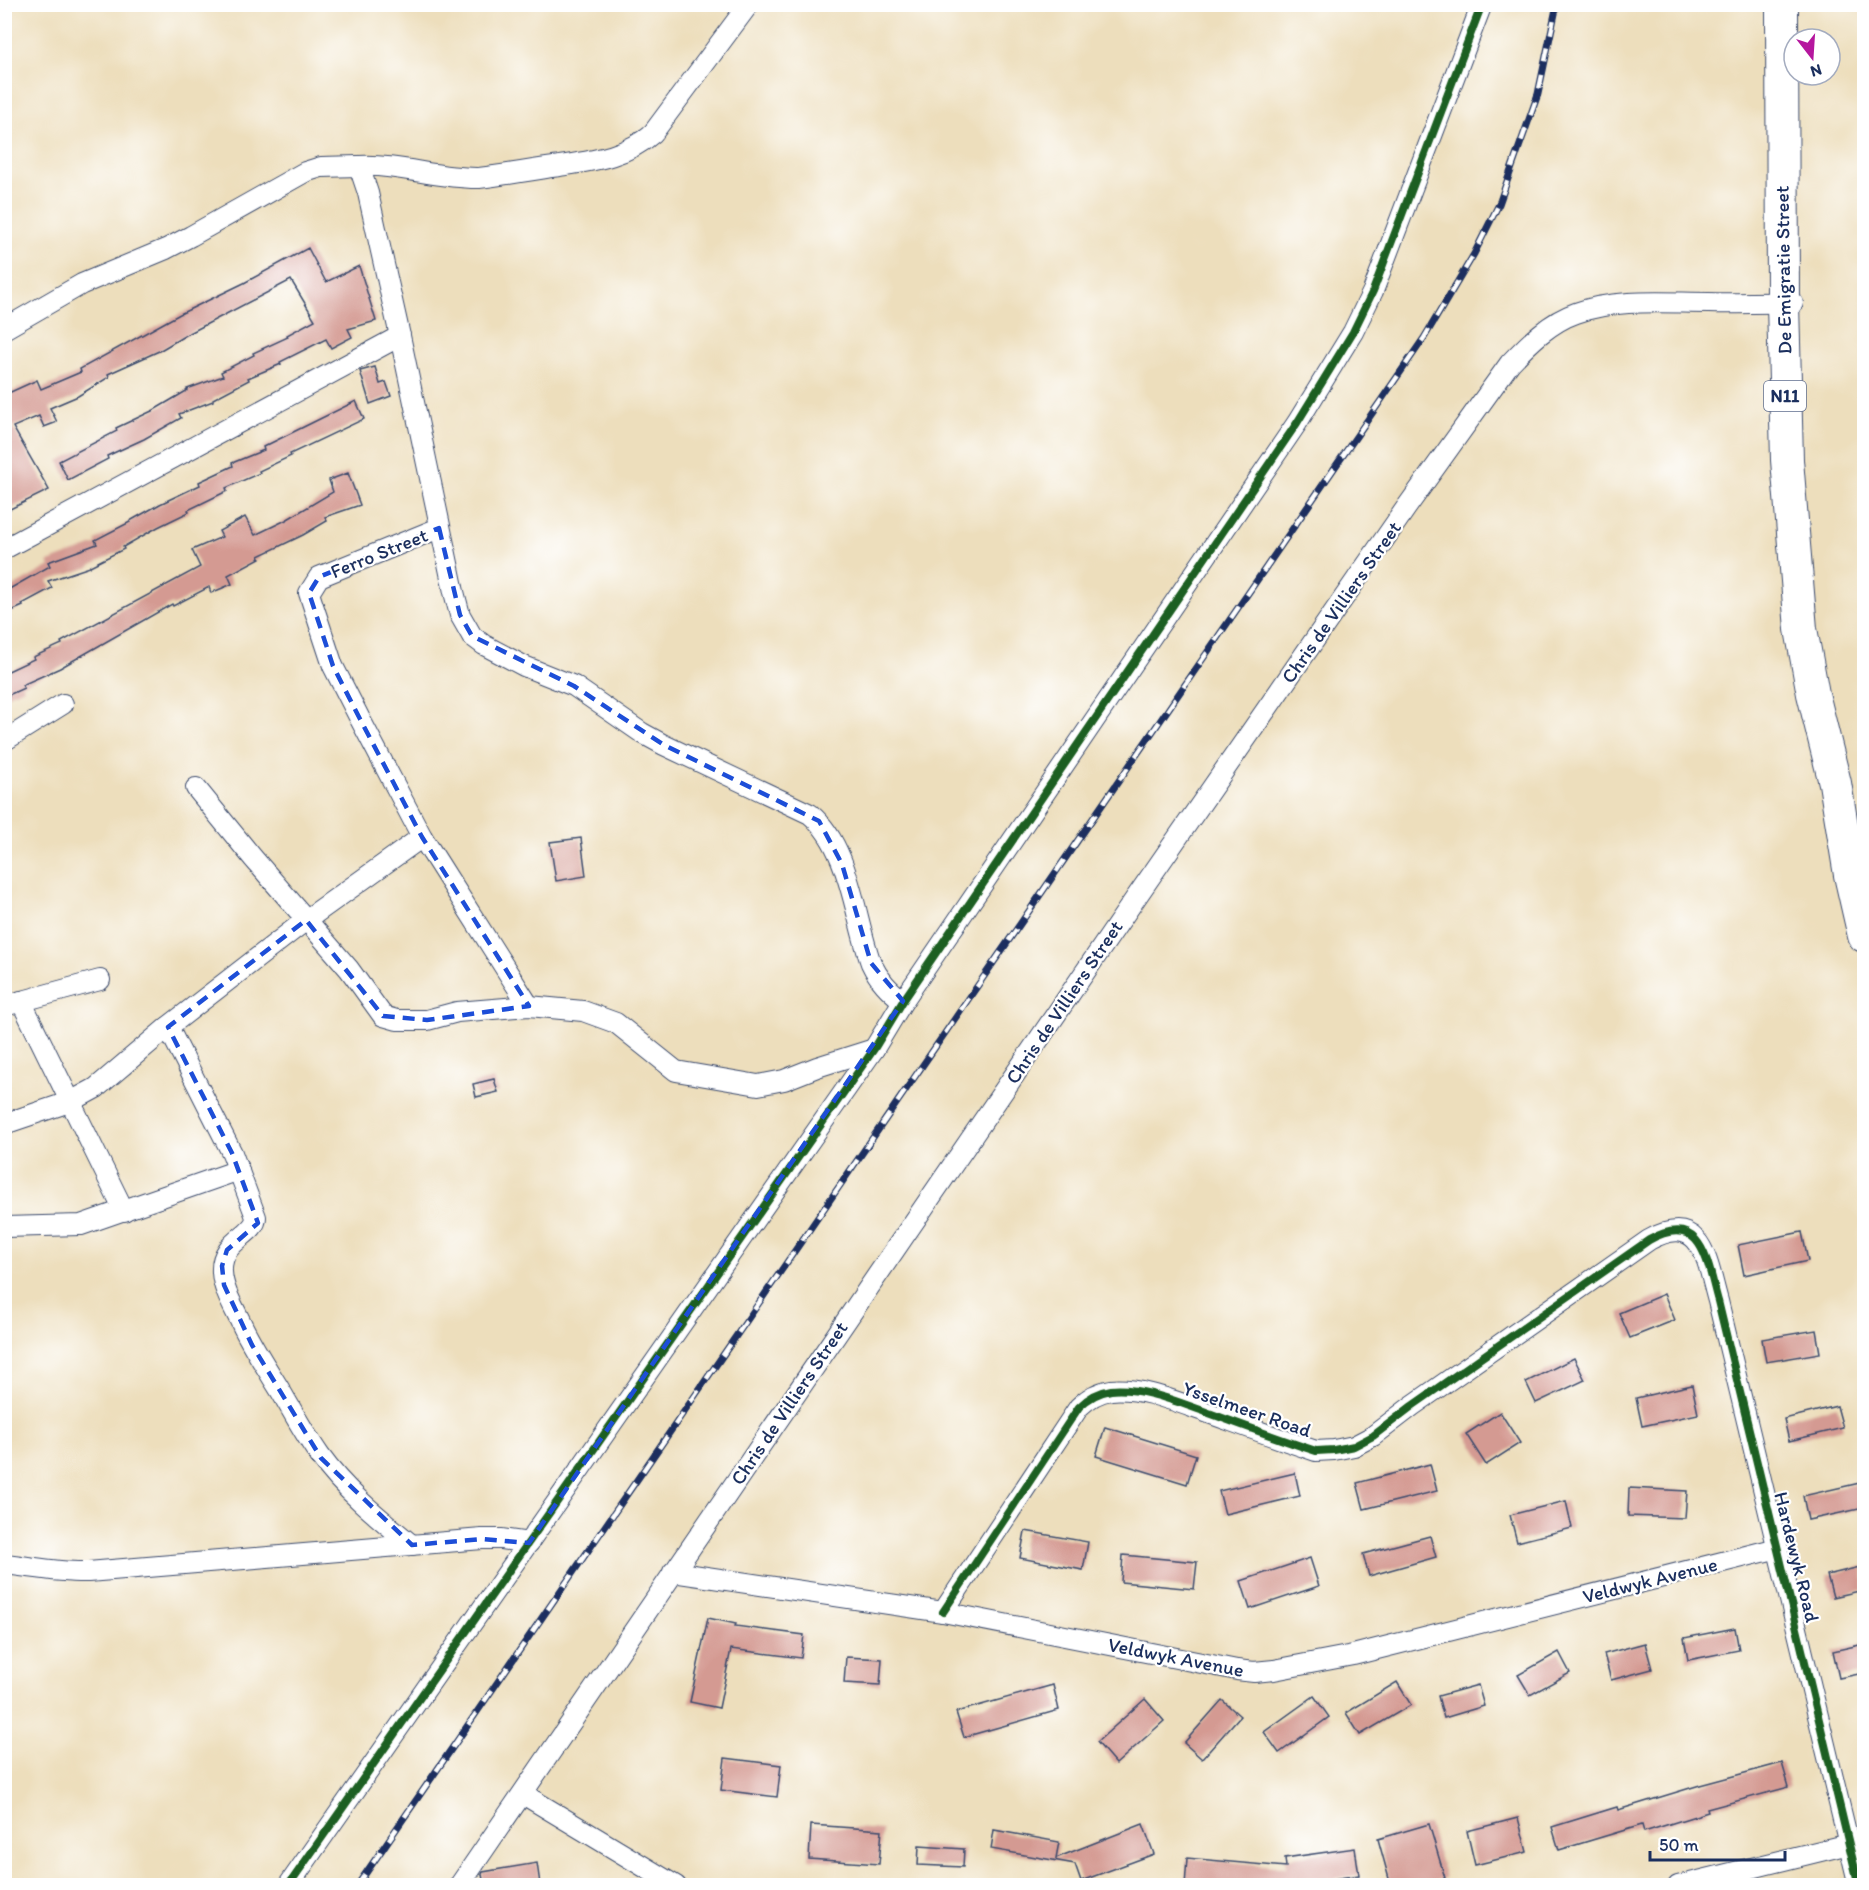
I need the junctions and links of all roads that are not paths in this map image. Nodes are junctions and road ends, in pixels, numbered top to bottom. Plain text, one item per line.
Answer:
1 (748, 4) edge
2 (1482, 4) edge
3 (1782, 4) edge
4 (1797, 4) edge
5 (1797, 27) edge
6 (1797, 87) edge
7 (358, 166) junction
8 (1790, 303) junction
9 (4, 329) edge
10 (400, 336) junction
11 (439, 528) junction
12 (4, 549) edge
13 (63, 704) dead end
14 (4, 741) edge
15 (196, 788) dead end
16 (422, 837) junction
17 (306, 920) junction
18 (1864, 936) edge
19 (100, 980) dead end
20 (903, 1001) junction
21 (13, 1003) edge
22 (529, 1006) junction
23 (168, 1027) junction
24 (874, 1049) junction
25 (72, 1101) junction
26 (4, 1124) edge
27 (239, 1170) junction
28 (124, 1211) junction
29 (4, 1227) edge
30 (1695, 1238) joint
31 (529, 1543) junction
32 (412, 1545) junction
33 (1778, 1548) junction
34 (4, 1564) edge
35 (674, 1572) junction
36 (943, 1612) junction
37 (523, 1794) junction
38 (1849, 1844) junction
39 (288, 1886) edge
40 (459, 1886) edge
41 (676, 1886) edge
42 (1678, 1886) edge
43 (1859, 1886) edge

1 - 7 street
2 - 20 street
3 - 8 highway, De Emigratie Street / N11
4 - 5 highway
6 - 8 highway, De Emigratie Street / N11
7 - 9 street
7 - 10 street
8 - 18 highway, De Emigratie Street / N11
8 - 35 street, Chris de Villiers Street
10 - 11 street
10 - 12 street
11 - 16 street, Ferro Street
11 - 20 street
13 - 14 street
15 - 17 street
16 - 17 street
16 - 22 street
17 - 22 street
17 - 23 street
19 - 21 street
20 - 24 street
21 - 25 street
22 - 24 street
23 - 25 street
23 - 27 street
24 - 31 street
25 - 26 street
25 - 28 street
27 - 28 street
27 - 32 street
28 - 29 street
30 - 33 street, Hardewyk Road
30 - 36 street, Ysselmeer Road
31 - 32 street
31 - 39 street
32 - 34 street
33 - 36 street, Veldwyk Avenue
33 - 38 street, Hardewyk Road
35 - 36 street, Veldwyk Avenue
35 - 37 street, Chris de Villiers Street
37 - 40 street, Chris de Villiers Street
37 - 41 street
38 - 42 street
38 - 43 street, Hardewyk Road

